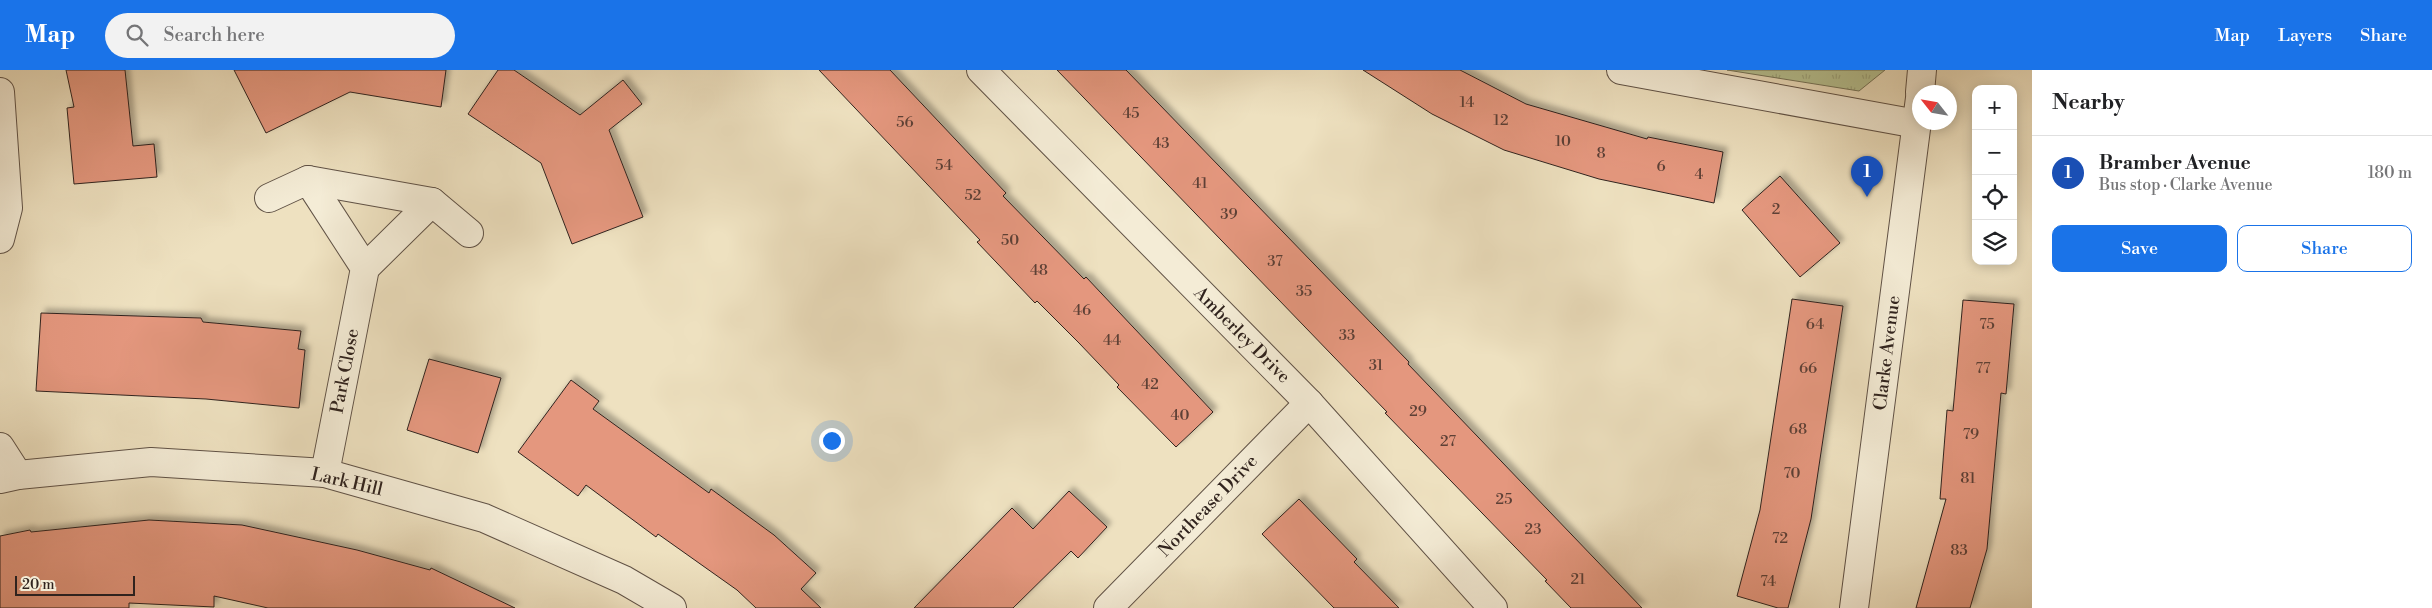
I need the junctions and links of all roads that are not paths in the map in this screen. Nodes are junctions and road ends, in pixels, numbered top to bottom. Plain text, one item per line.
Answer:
1 (981, 70) edge
2 (1621, 70) edge
3 (1922, 70) edge
4 (1921, 85) edge
5 (0, 92) edge
6 (1912, 110) edge
7 (1916, 130) edge
8 (308, 180) junction
9 (269, 198) dead end
10 (432, 202) junction
11 (469, 233) dead end
12 (0, 239) edge
13 (365, 268) junction
14 (1309, 403) junction
15 (0, 447) edge
16 (326, 474) junction
17 (9, 477) edge
18 (672, 608) edge
19 (1108, 608) edge
20 (1493, 608) edge
21 (1854, 608) edge

1 - 14 street, Amberley Drive
2 - 6 street
3 - 4 street
5 - 12 street
7 - 21 street, Clarke Avenue
8 - 9 street
8 - 10 street
8 - 13 street
10 - 11 street
10 - 13 street
13 - 16 street, Park Close
14 - 19 street, Northease Drive
14 - 20 street, Amberley Drive
15 - 17 street
16 - 17 street, Lark Hill
16 - 18 street, Lark Hill

